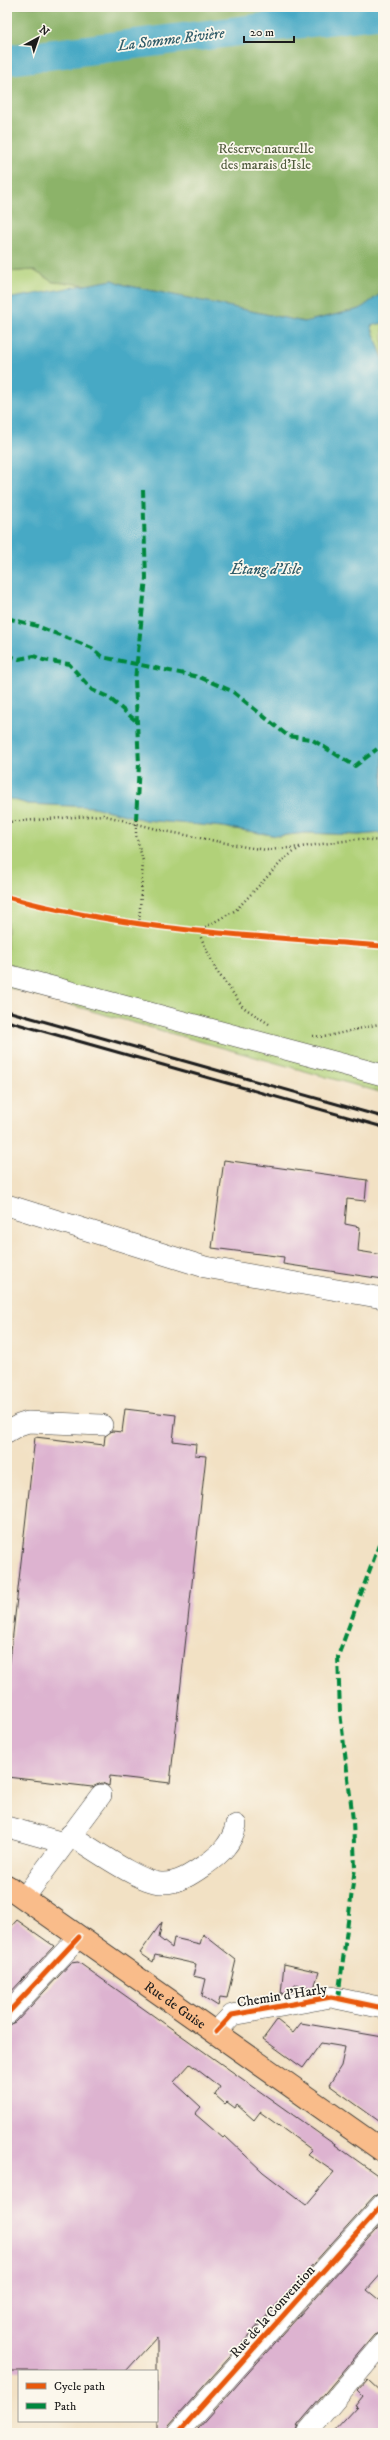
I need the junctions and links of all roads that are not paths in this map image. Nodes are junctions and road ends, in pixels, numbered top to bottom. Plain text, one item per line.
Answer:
1 (7, 975) edge
2 (383, 1075) edge
3 (7, 1205) edge
4 (383, 1298) edge
5 (102, 1425) dead end
6 (7, 1432) edge
7 (101, 1795) dead end
8 (236, 1825) dead end
9 (7, 1827) edge
10 (67, 1839) junction
11 (15, 1892) edge
12 (79, 1937) junction
13 (383, 2008) edge
14 (7, 2014) edge
15 (216, 2032) junction
16 (383, 2151) edge
17 (383, 2204) edge
18 (383, 2343) edge
19 (178, 2433) edge
20 (307, 2433) edge

1 - 2 street
3 - 4 street
5 - 6 street
7 - 10 street
8 - 10 street
9 - 10 street
10 - 11 street
11 - 12 main road, Rue de Guise
12 - 14 street
12 - 15 main road, Rue de Guise
13 - 15 street, Chemin d'Harly
15 - 16 main road, Rue de Guise
17 - 19 street, Rue de la Convention
18 - 20 street

